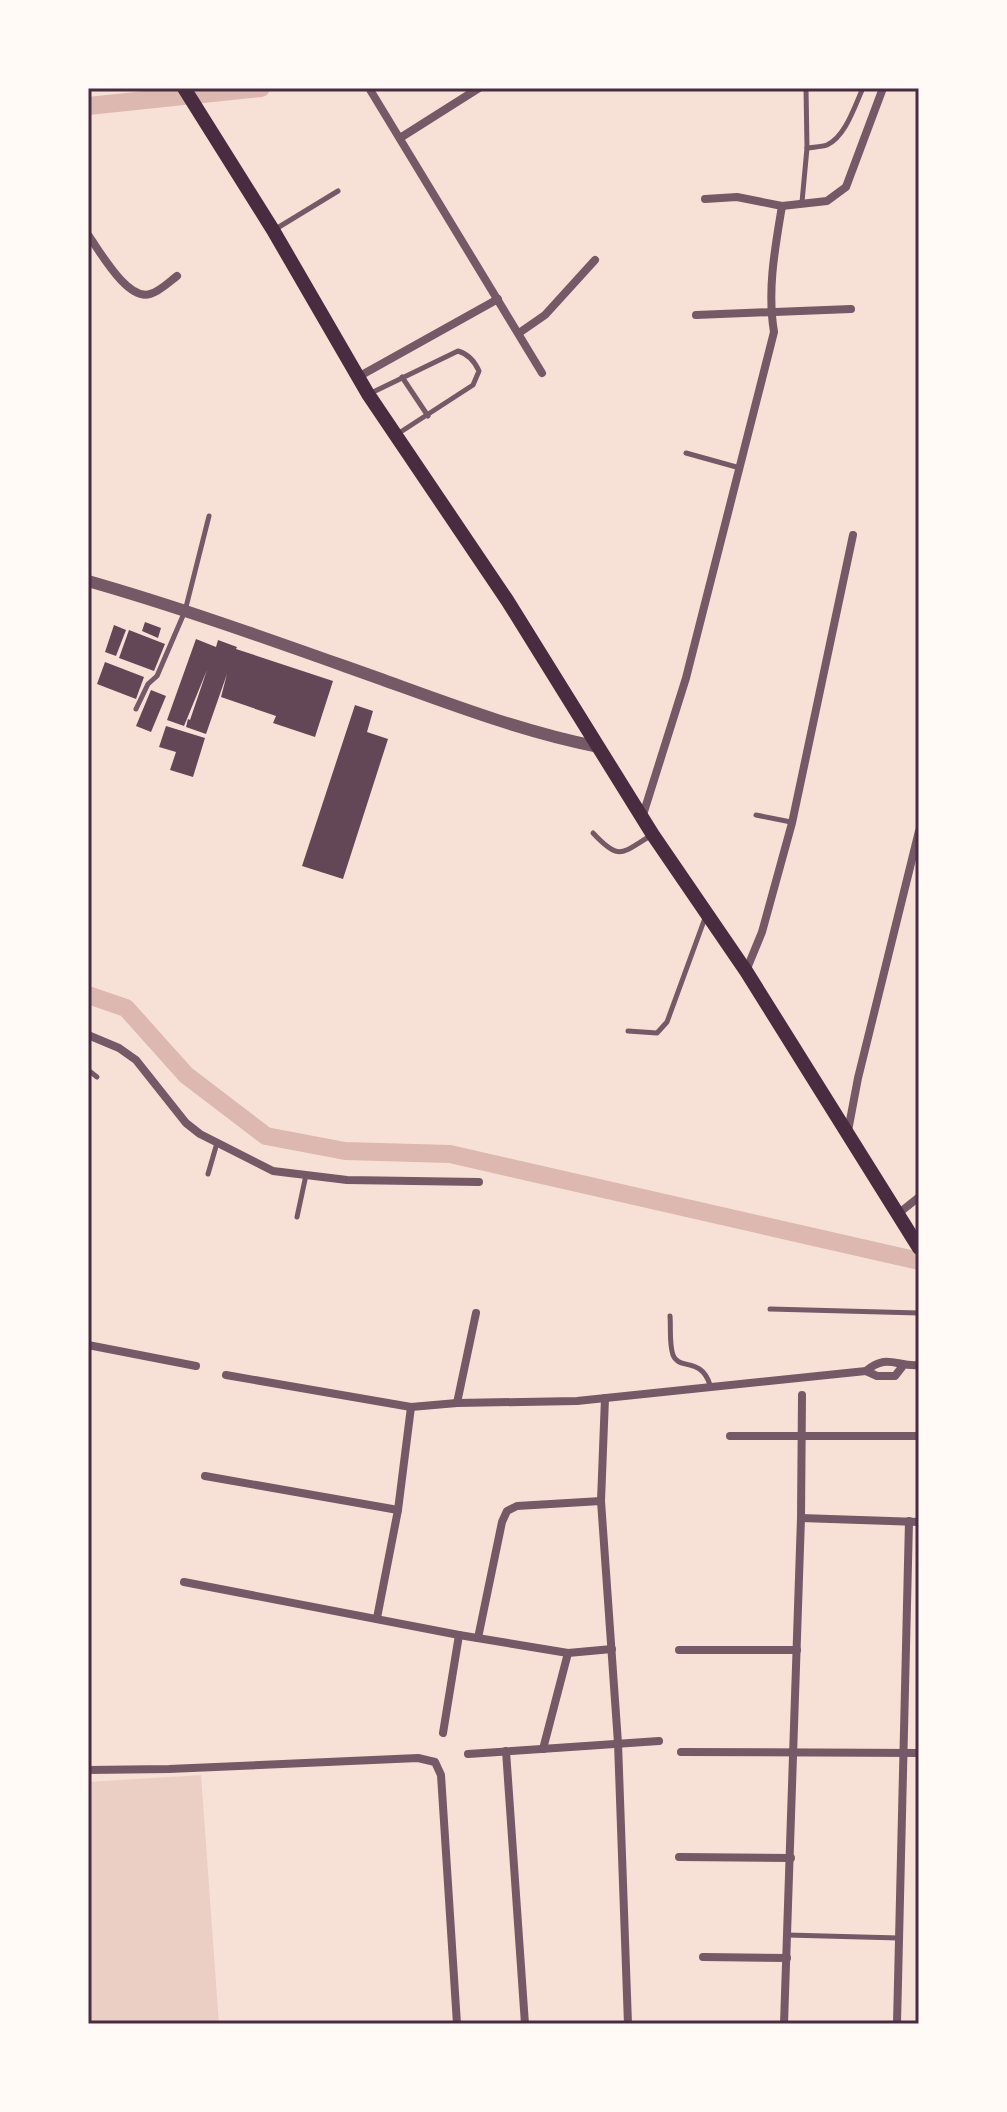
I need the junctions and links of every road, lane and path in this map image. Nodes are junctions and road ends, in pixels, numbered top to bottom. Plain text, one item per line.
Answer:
1 (184, 88) edge
2 (369, 88) edge
3 (479, 88) edge
4 (806, 88) edge
5 (863, 88) edge
6 (883, 88) edge
7 (400, 138) junction
8 (807, 148) junction
9 (338, 191) dead end
10 (705, 199) dead end
11 (802, 202) junction
12 (782, 206) junction
13 (273, 230) junction
14 (88, 235) edge
15 (595, 260) dead end
16 (177, 276) dead end
17 (498, 299) junction
18 (851, 309) dead end
19 (771, 312) junction
20 (696, 315) dead end
21 (519, 333) junction
22 (542, 373) dead end
23 (358, 377) junction
24 (402, 377) junction
25 (368, 394) junction
26 (428, 416) junction
27 (395, 436) junction
28 (686, 453) dead end
29 (741, 468) junction
30 (209, 516) dead end
31 (853, 535) dead end
32 (88, 581) edge
33 (185, 611) junction
34 (136, 709) dead end
35 (599, 747) junction
36 (756, 815) dead end
37 (642, 818) junction
38 (792, 823) junction
39 (919, 831) edge
40 (593, 833) dead end
41 (653, 835) junction
42 (707, 913) junction
43 (746, 971) junction
44 (628, 1031) dead end
45 (88, 1038) edge
46 (88, 1070) edge
47 (97, 1077) dead end
48 (848, 1132) junction
49 (217, 1143) junction
50 (208, 1174) dead end
51 (306, 1175) junction
52 (479, 1182) dead end
53 (919, 1197) edge
54 (899, 1213) junction
55 (297, 1217) dead end
56 (918, 1247) edge
57 (770, 1309) dead end
58 (476, 1313) dead end
59 (919, 1313) edge
60 (670, 1316) dead end
61 (88, 1345) edge
62 (919, 1365) edge
63 (196, 1366) dead end
64 (902, 1367) junction
65 (866, 1371) junction
66 (226, 1375) dead end
67 (710, 1385) junction
68 (802, 1395) dead end
69 (605, 1398) junction
70 (457, 1403) junction
71 (411, 1407) junction
72 (730, 1436) dead end
73 (919, 1436) edge
74 (803, 1437) junction
75 (205, 1476) dead end
76 (601, 1501) junction
77 (398, 1510) junction
78 (801, 1518) junction
79 (909, 1521) junction
80 (919, 1522) edge
81 (184, 1582) dead end
82 (377, 1618) junction
83 (459, 1635) junction
84 (478, 1638) junction
85 (612, 1649) junction
86 (679, 1650) dead end
87 (797, 1650) junction
88 (568, 1653) junction
89 (443, 1733) dead end
90 (659, 1741) dead end
91 (618, 1743) junction
92 (543, 1749) junction
93 (506, 1751) junction
94 (681, 1752) dead end
95 (903, 1752) junction
96 (919, 1753) edge
97 (468, 1754) dead end
98 (794, 1754) junction
99 (88, 1770) edge
100 (679, 1857) dead end
101 (791, 1858) junction
102 (787, 1935) junction
103 (900, 1938) junction
104 (703, 1957) dead end
105 (787, 1958) junction
106 (457, 2024) edge
107 (525, 2024) edge
108 (628, 2024) edge
109 (784, 2024) edge
110 (897, 2024) edge

1 - 13 main road
2 - 7 street
3 - 7 street
4 - 8 lane
5 - 8 lane
6 - 11 street
7 - 17 street
8 - 11 lane
9 - 13 lane
10 - 12 street
11 - 12 street
12 - 19 street
13 - 23 main road
14 - 16 street
15 - 21 street
17 - 21 street
17 - 23 street
18 - 19 street
19 - 20 street
19 - 29 street
21 - 22 street
23 - 25 main road
24 - 25 lane
24 - 26 lane
24 - 26 lane
25 - 27 main road
26 - 27 lane
27 - 35 main road
28 - 29 lane
29 - 37 street
30 - 33 lane
31 - 38 street
32 - 33 street
33 - 34 lane
33 - 35 street
35 - 37 main road
36 - 38 lane
37 - 41 main road
38 - 43 street
39 - 48 street
40 - 41 lane
41 - 42 main road
42 - 43 main road
42 - 44 lane
43 - 48 main road
45 - 49 street
46 - 47 lane
48 - 54 main road
49 - 50 lane
49 - 51 street
51 - 52 street
51 - 55 lane
53 - 54 street
54 - 56 main road
57 - 59 lane
58 - 70 street
60 - 67 lane
61 - 63 street
62 - 64 street
64 - 65 street
64 - 65 street
65 - 67 street
66 - 71 street
67 - 69 street
68 - 74 street
69 - 70 street
69 - 76 street
70 - 71 street
71 - 77 street
72 - 74 street
73 - 74 street
74 - 78 street
75 - 77 street
76 - 84 street
76 - 85 street
77 - 82 street
78 - 79 street
78 - 87 street
79 - 80 street
79 - 95 street
81 - 82 street
82 - 83 street
83 - 84 street
83 - 89 street
84 - 88 street
85 - 88 street
85 - 91 street
86 - 87 street
87 - 98 street
88 - 92 street
90 - 91 street
91 - 92 street
91 - 108 street
92 - 93 street
93 - 97 street
93 - 107 street
94 - 98 street
95 - 96 street
95 - 98 street
95 - 103 street
98 - 101 street
99 - 106 street
100 - 101 street
101 - 102 street
102 - 103 lane
102 - 105 street
103 - 110 street
104 - 105 street
105 - 109 street

